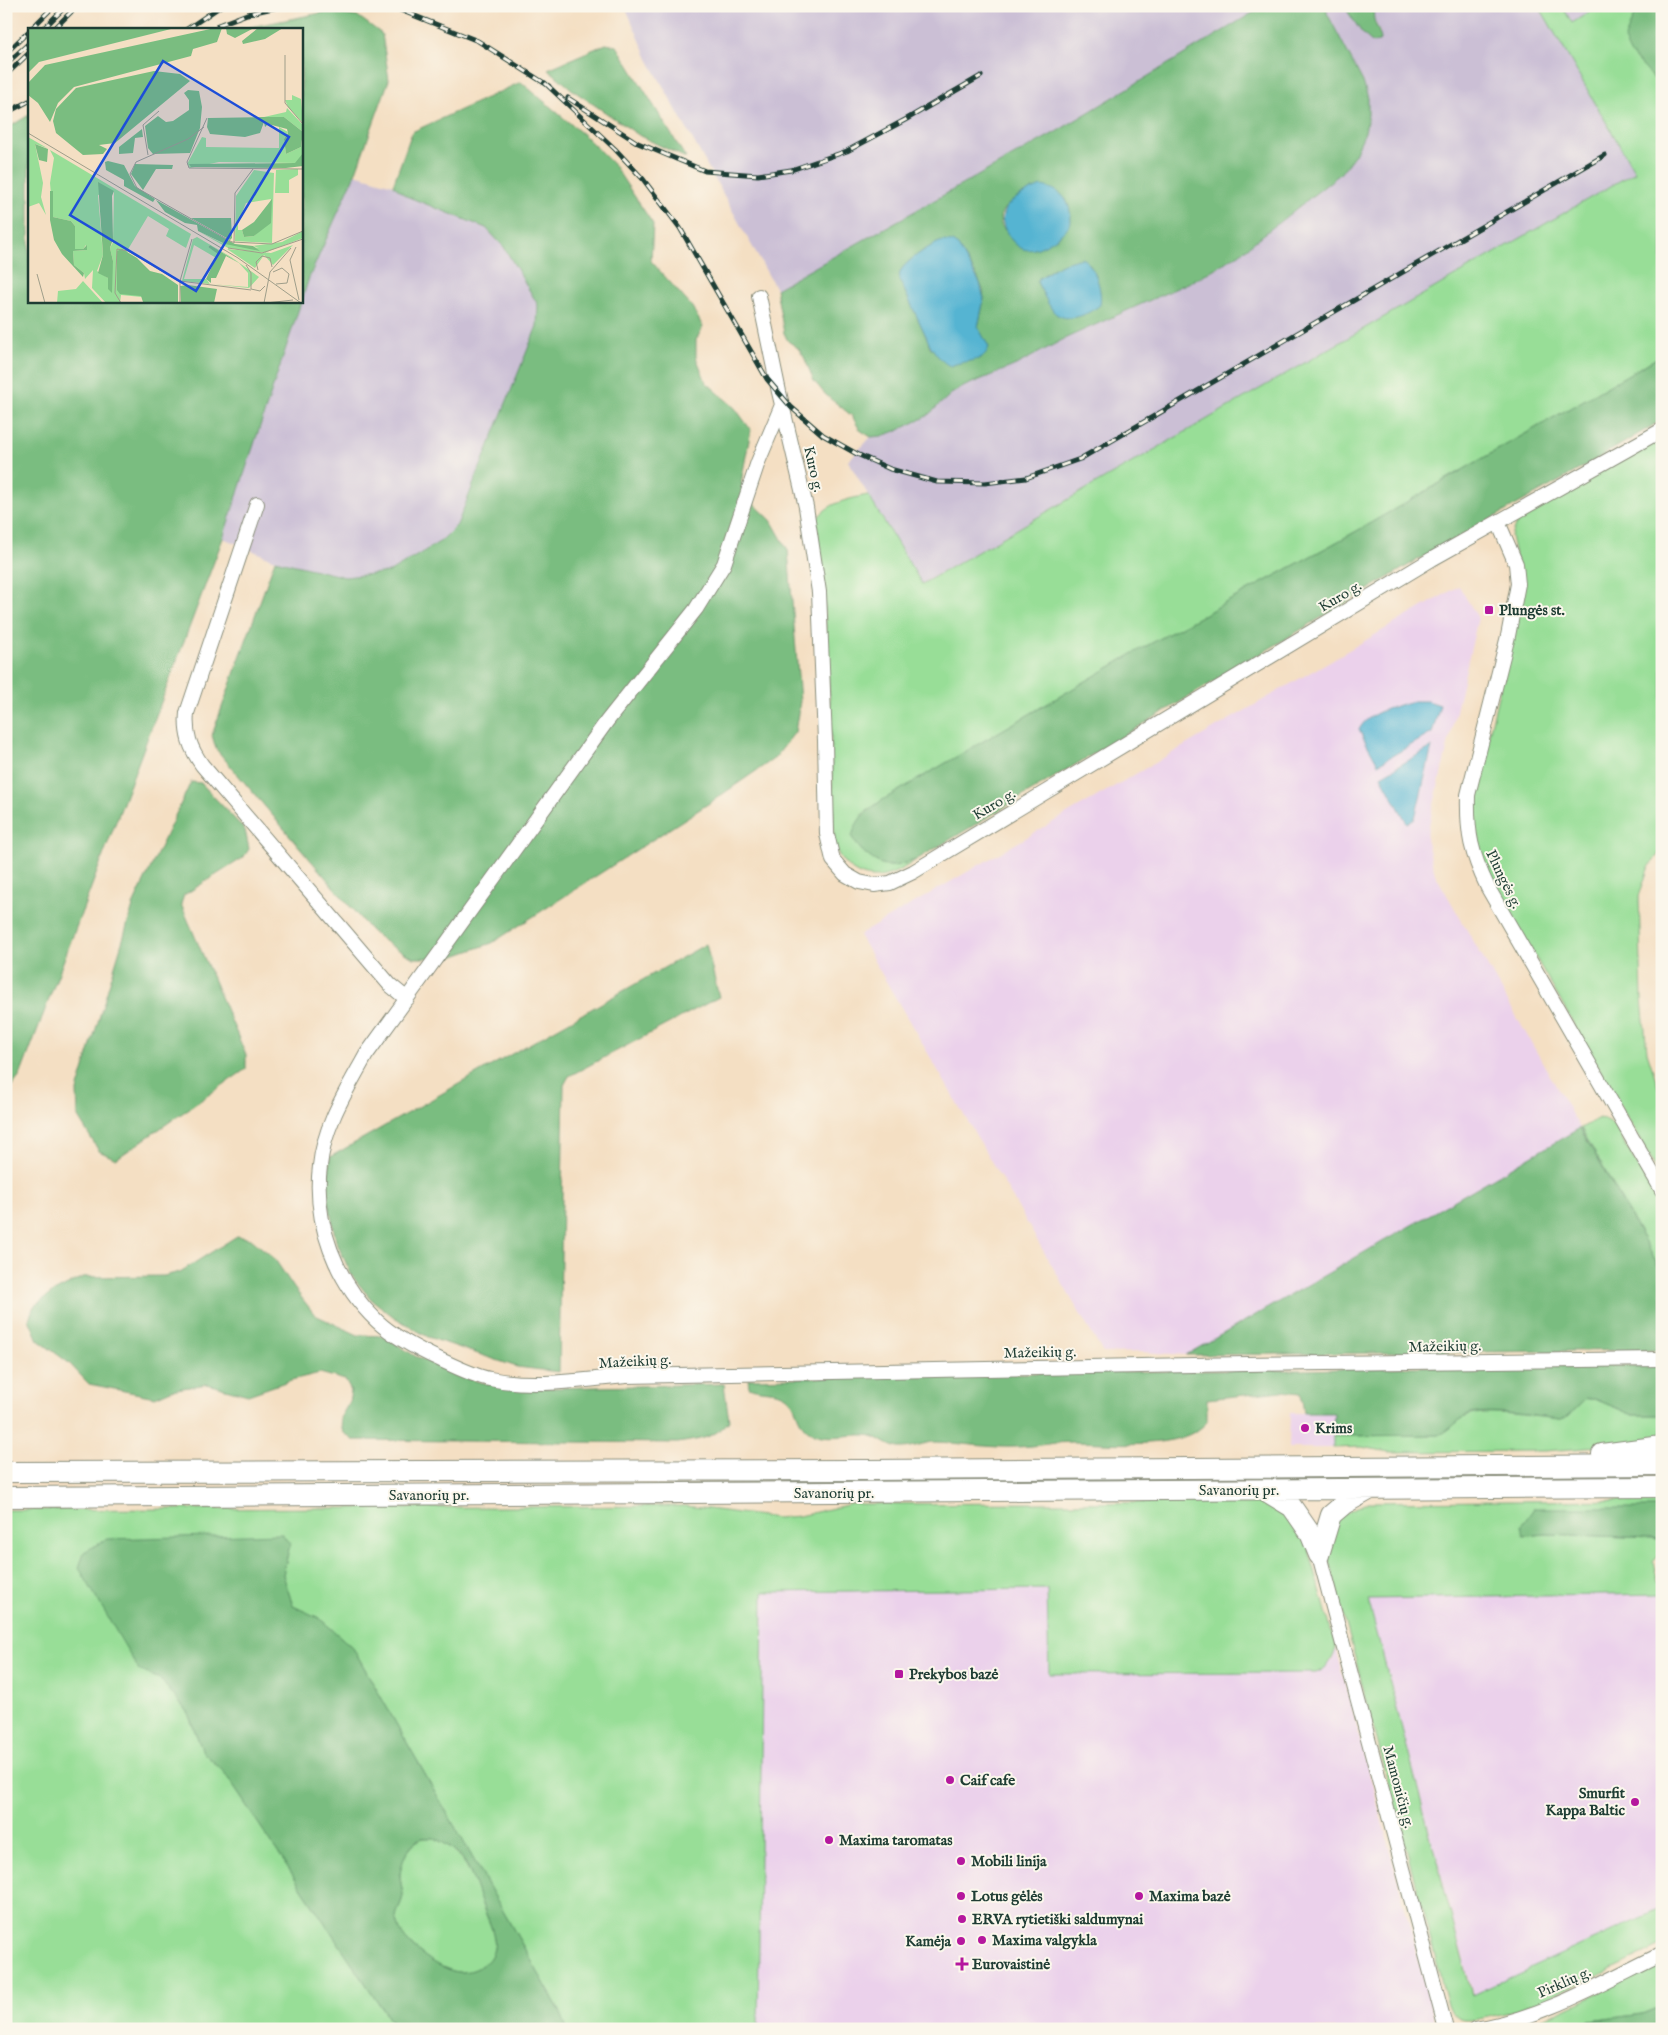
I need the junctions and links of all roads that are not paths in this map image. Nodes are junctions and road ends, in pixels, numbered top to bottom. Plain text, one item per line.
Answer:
1 (759, 296) dead end
2 (782, 405) junction
3 (1662, 430) edge
4 (257, 504) dead end
5 (1498, 522) junction
6 (407, 999) junction
7 (1662, 1190) edge
8 (1662, 1359) edge
9 (1662, 1446) edge
10 (1662, 1464) edge
11 (1516, 1465) junction
12 (6, 1472) edge
13 (1662, 1487) edge
14 (1371, 1489) junction
15 (1264, 1490) junction
16 (6, 1497) edge
17 (1319, 1555) junction
18 (1662, 1954) edge
19 (1446, 2029) edge
20 (1475, 2029) edge

1 - 2 street, Kuro g.
2 - 5 street, Kuro g.
2 - 6 street, Mažeikių g.
3 - 5 street, Kuro g.
4 - 6 street
5 - 7 street, Plungės g.
6 - 8 street, Mažeikių g.
9 - 11 highway
10 - 11 highway, Savanorių pr.
11 - 12 highway, Savanorių pr.
13 - 14 highway, Savanorių pr.
14 - 15 highway, Savanorių pr.
14 - 17 highway
15 - 16 highway, Savanorių pr.
15 - 17 highway
17 - 19 street, Mamoničių g.
18 - 20 street, Pirklių g.

